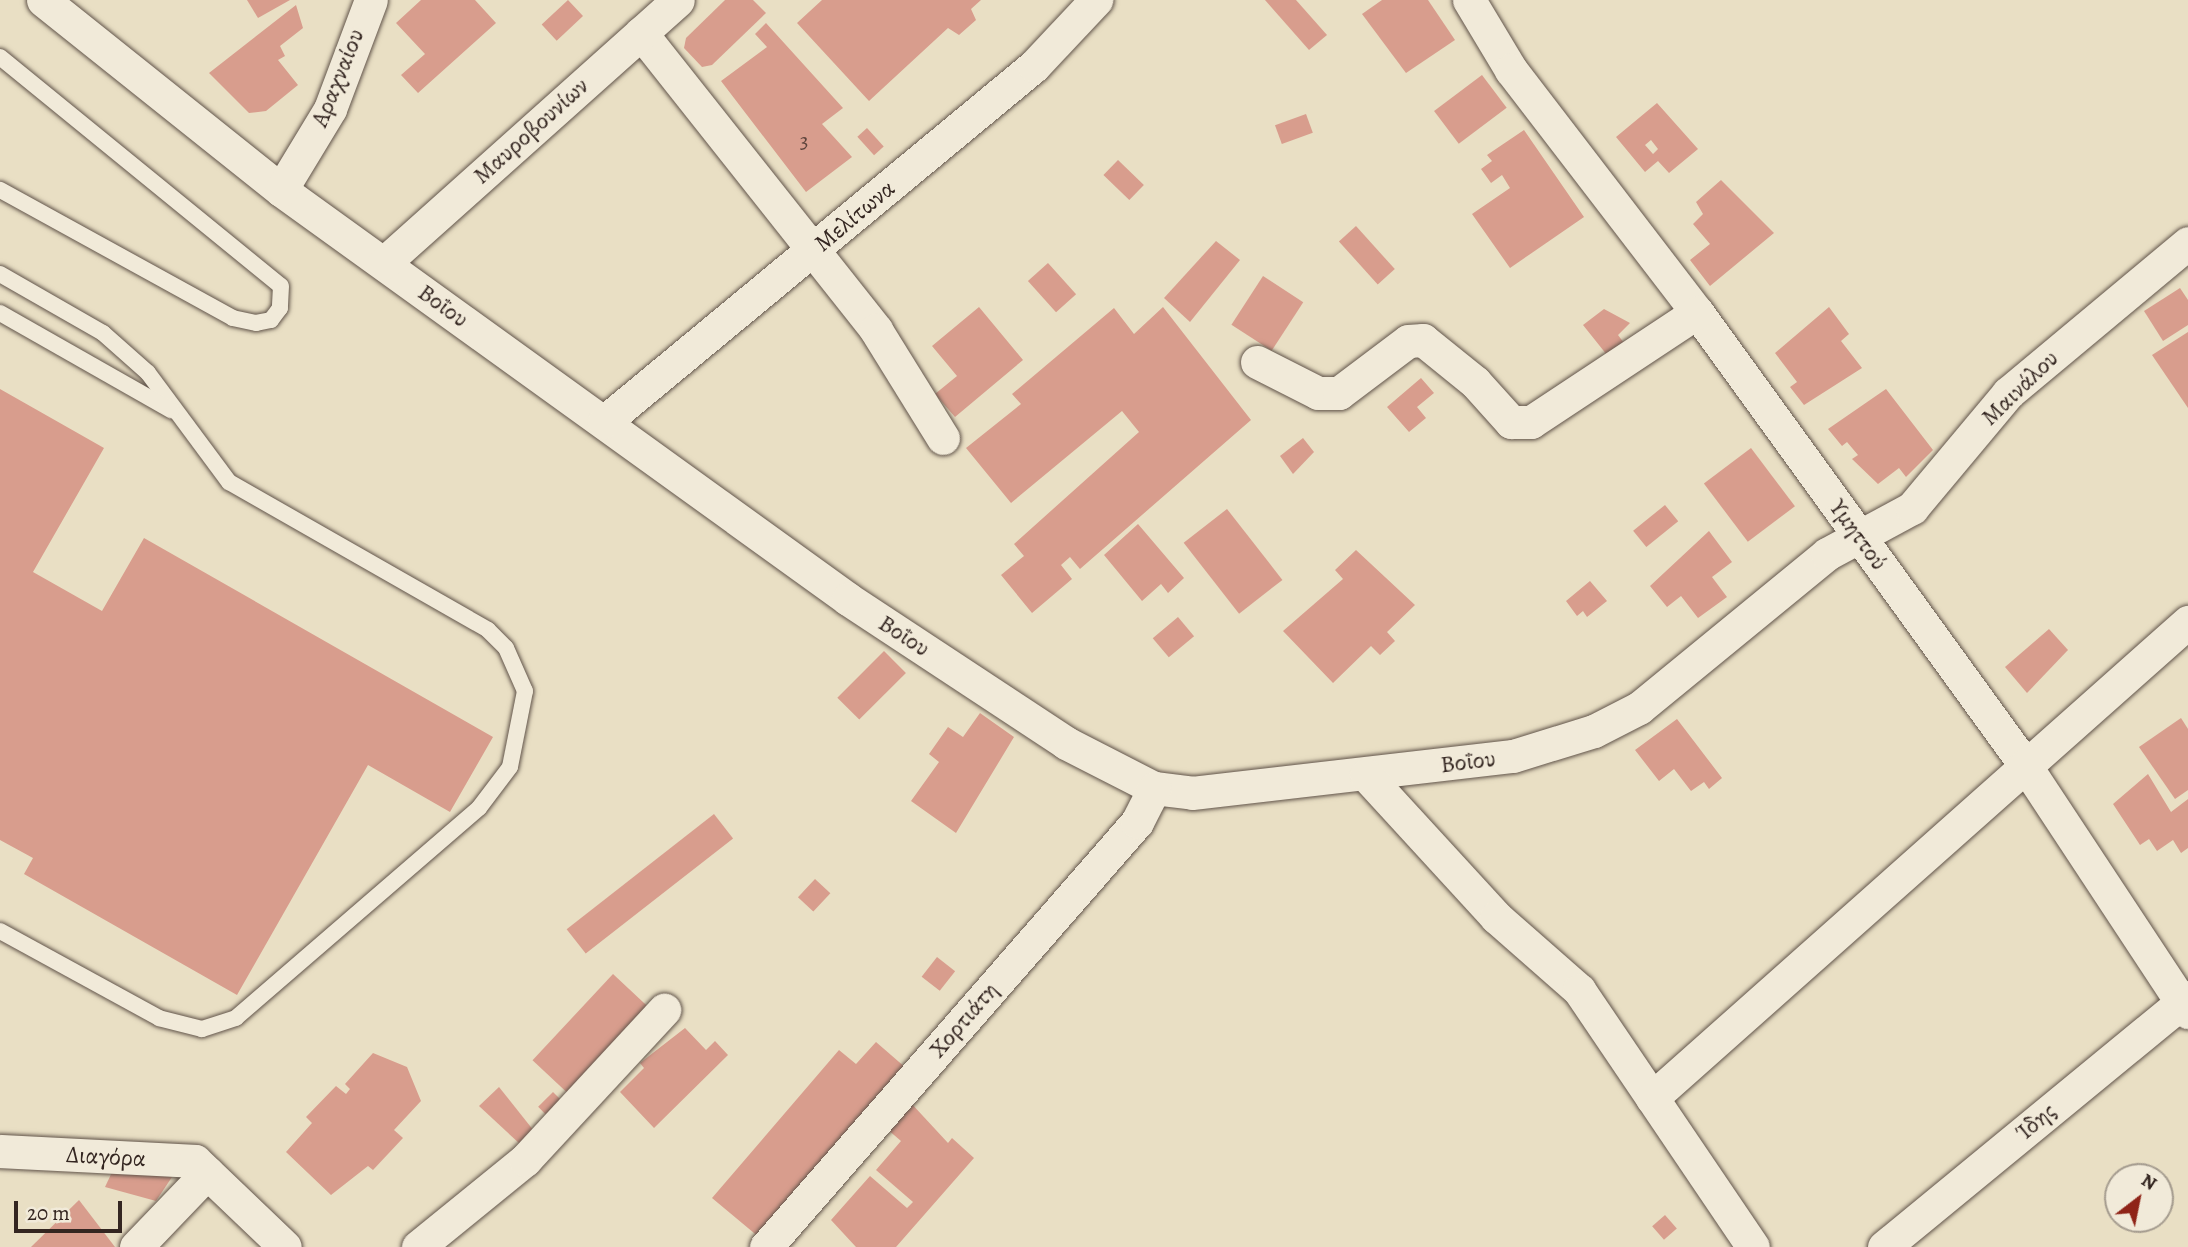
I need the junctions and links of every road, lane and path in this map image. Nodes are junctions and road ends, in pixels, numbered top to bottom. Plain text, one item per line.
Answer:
1 (43, 0) edge
2 (371, 0) edge
3 (678, 0) edge
4 (1096, 0) edge
5 (1469, 0) edge
6 (641, 33) junction
7 (0, 57) edge
8 (0, 190) edge
9 (281, 190) junction
10 (2188, 243) edge
11 (812, 253) junction
12 (383, 262) junction
13 (0, 274) edge
14 (1697, 312) junction
15 (0, 313) edge
16 (1257, 362) dead end
17 (174, 412) junction
18 (604, 422) junction
19 (943, 438) dead end
20 (1860, 537) junction
21 (2188, 622) edge
22 (2025, 765) junction
23 (1366, 775) junction
24 (1154, 788) junction
25 (0, 932) edge
26 (2186, 1004) edge
27 (664, 1010) dead end
28 (1652, 1098) junction
29 (0, 1151) edge
30 (207, 1173) junction
31 (136, 1247) edge
32 (285, 1247) edge
33 (418, 1247) edge
34 (766, 1247) edge
35 (1753, 1247) edge
36 (1884, 1247) edge

1 - 9 street, Βοΐου
2 - 9 street, Αραχναίου
3 - 6 street, Μαυροβουνίων
4 - 11 street, Μελίτωνα
5 - 14 street, Υμηττού
6 - 11 street
6 - 12 street, Μαυροβουνίων
7 - 8 lane
9 - 12 street, Βοΐου
10 - 20 street, Μαινάλου
11 - 18 street, Μελίτωνα
11 - 19 street
12 - 18 street, Βοΐου
13 - 17 lane
14 - 16 street
14 - 20 street, Υμηττού
15 - 17 lane
17 - 25 lane
18 - 24 street, Βοΐου
20 - 22 street, Υμηττού
20 - 23 street, Βοΐου
21 - 22 street
22 - 26 street, Υμηττού
22 - 28 street
23 - 24 street, Βοΐου
23 - 28 street
24 - 34 street, Χορτιάτη
26 - 36 street, Ίδης
27 - 33 street
28 - 35 street
29 - 30 street, Διαγόρα
30 - 31 street
30 - 32 street

